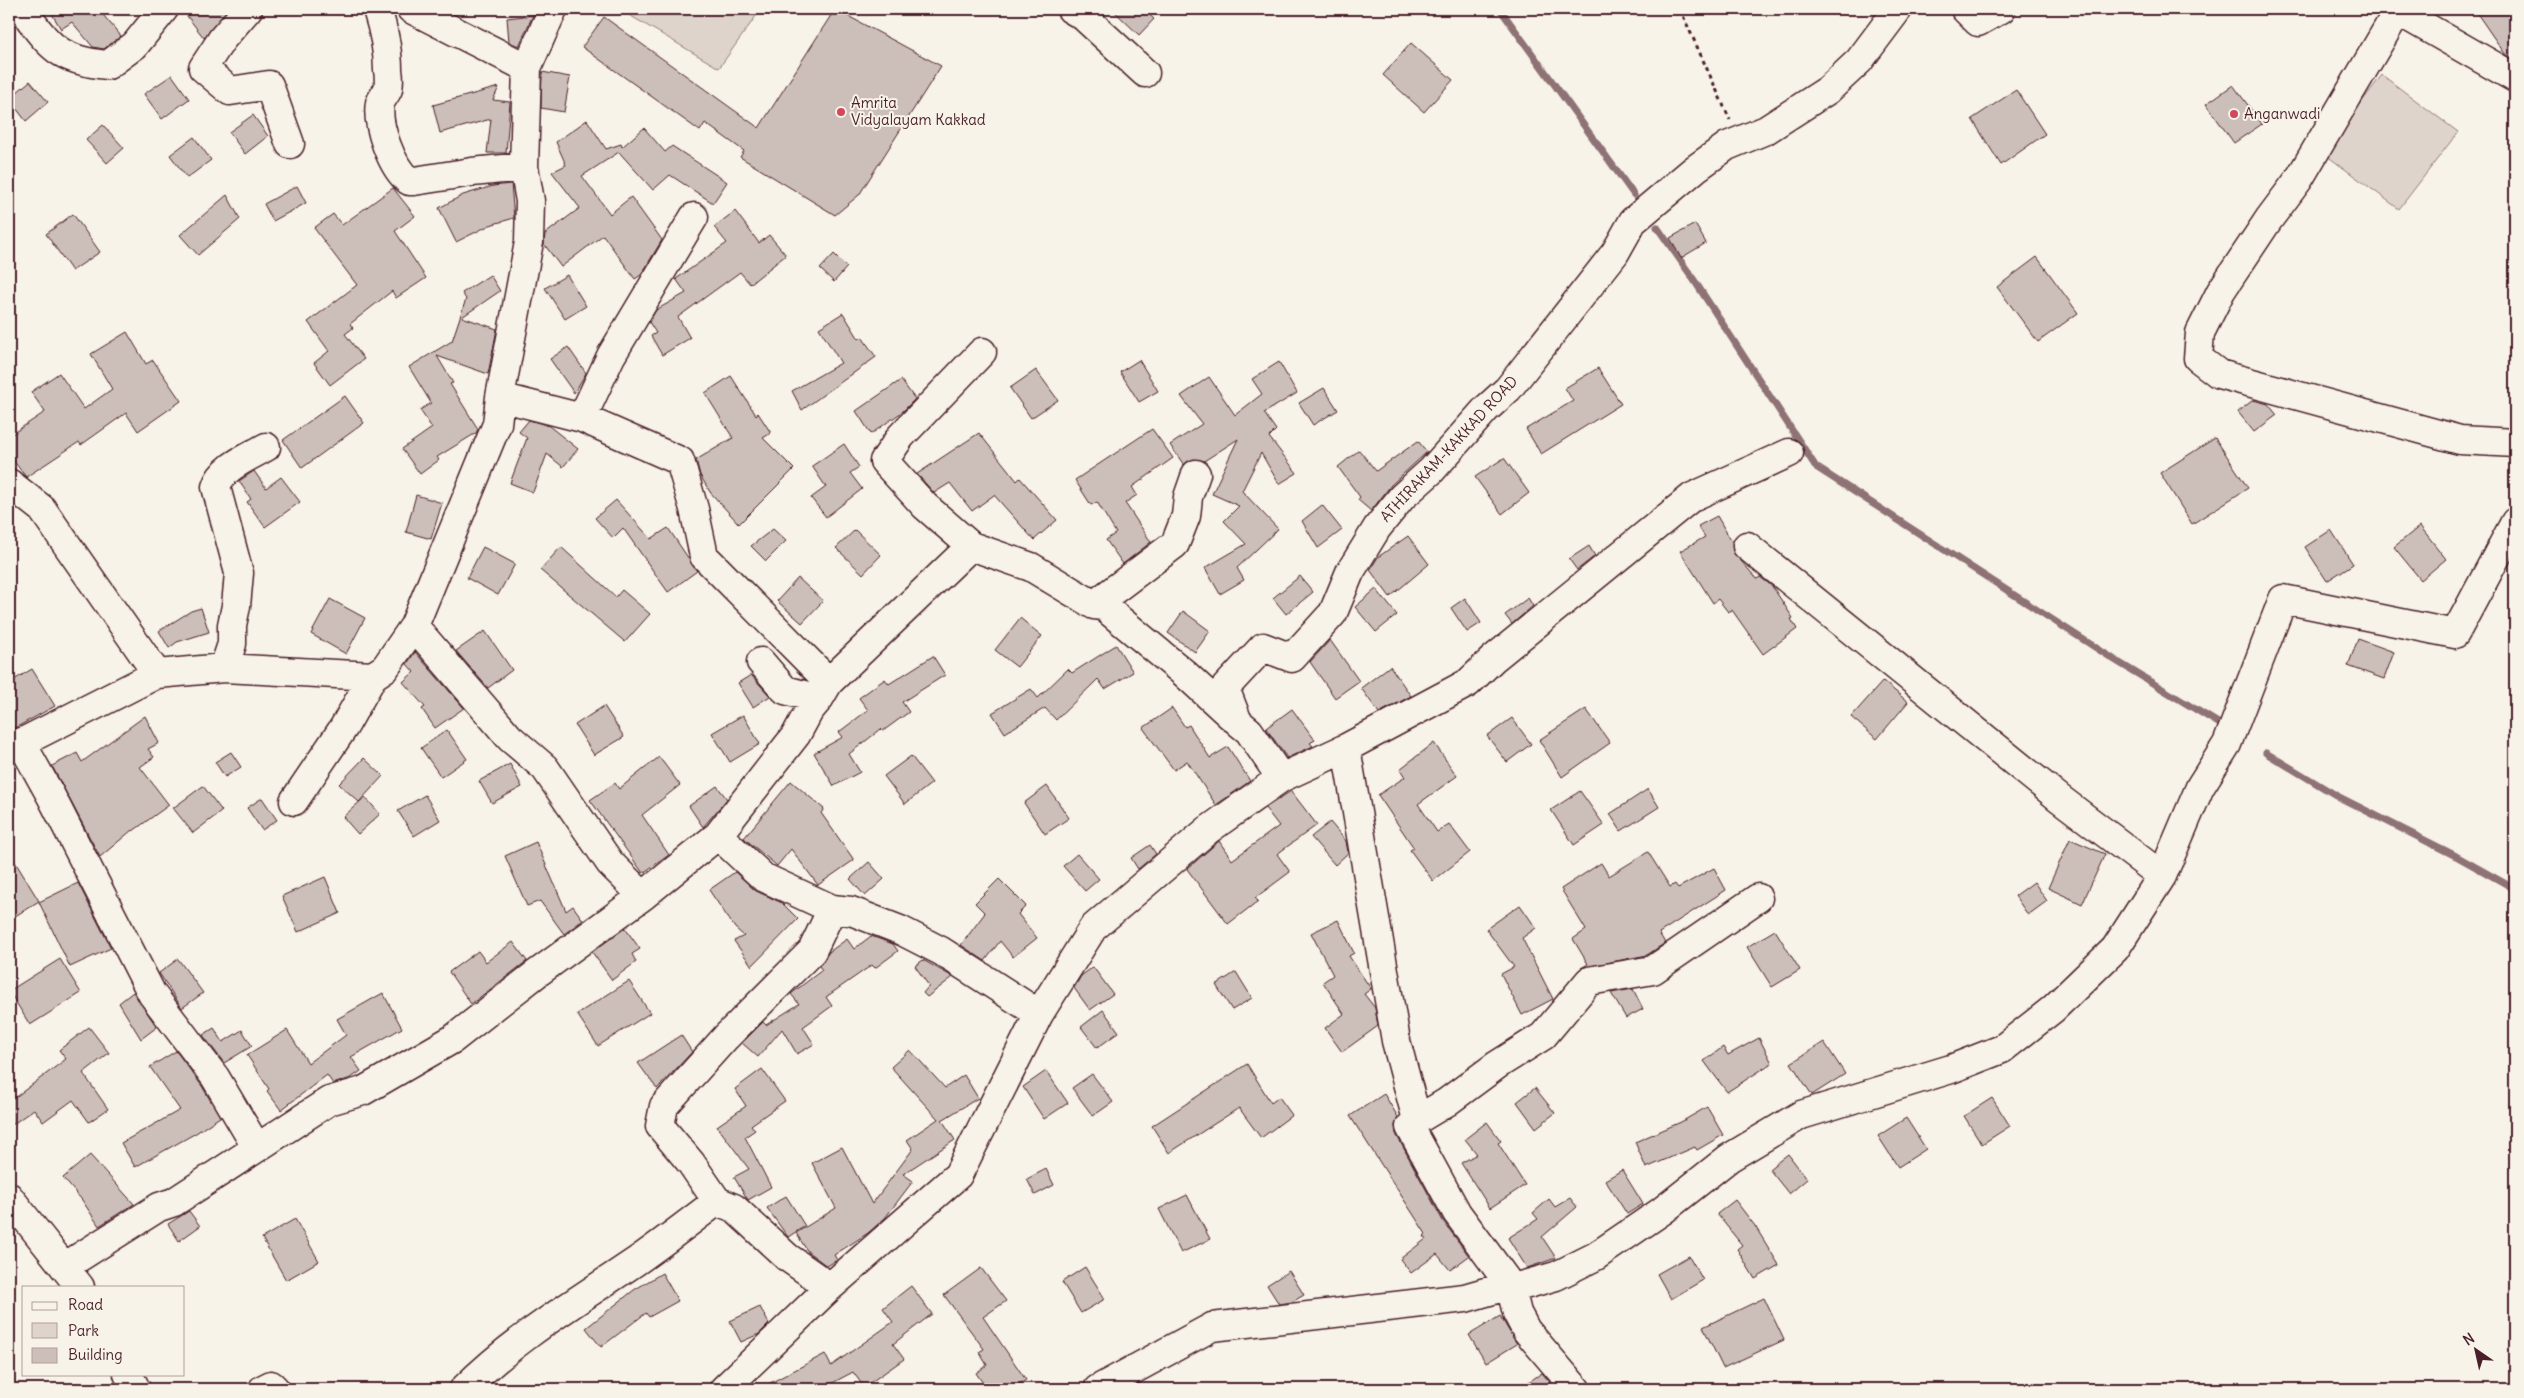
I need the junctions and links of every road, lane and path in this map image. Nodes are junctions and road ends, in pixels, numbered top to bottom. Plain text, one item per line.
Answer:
1 (23, 9) edge
2 (164, 9) edge
3 (248, 9) edge
4 (377, 9) edge
5 (411, 9) edge
6 (552, 9) edge
7 (1071, 9) edge
8 (1680, 9) edge
9 (1898, 9) edge
10 (1965, 9) edge
11 (2001, 9) edge
12 (2399, 10) edge
13 (527, 68) junction
14 (1145, 73) dead end
15 (2515, 78) edge
16 (1740, 141) junction
17 (290, 144) dead end
18 (524, 167) junction
19 (694, 217) dead end
20 (982, 352) dead end
21 (500, 397) junction
22 (582, 418) junction
23 (2515, 443) edge
24 (266, 447) dead end
25 (1789, 453) dead end
26 (1196, 474) dead end
27 (9, 483) edge
28 (2515, 522) edge
29 (971, 546) junction
30 (1747, 546) dead end
31 (1094, 605) junction
32 (414, 626) junction
33 (760, 662) dead end
34 (224, 668) junction
35 (156, 674) junction
36 (373, 676) junction
37 (824, 690) junction
38 (1238, 722) junction
39 (15, 745) edge
40 (1346, 748) junction
41 (1281, 778) junction
42 (294, 801) dead end
43 (718, 835) junction
44 (2162, 876) junction
45 (643, 896) junction
46 (1758, 898) dead end
47 (832, 908) junction
48 (1039, 1014) junction
49 (1416, 1120) junction
50 (257, 1148) junction
51 (9, 1197) edge
52 (717, 1201) junction
53 (72, 1277) edge
54 (1510, 1285) junction
55 (830, 1287) junction
56 (129, 1376) edge
57 (136, 1389) edge
58 (263, 1389) edge
59 (275, 1389) edge
60 (464, 1389) edge
61 (724, 1389) edge
62 (1098, 1389) edge
63 (1576, 1389) edge

1 - 2 street
3 - 17 street
4 - 18 street
5 - 13 street
6 - 13 street
7 - 14 street
8 - 16 path
9 - 16 street, ATHIRAKAM-KAKKAD ROAD
10 - 11 street
12 - 15 street
12 - 23 street
13 - 18 street
16 - 38 street, ATHIRAKAM-KAKKAD ROAD
18 - 21 street
19 - 22 street
20 - 29 street
21 - 22 street
21 - 32 street
22 - 37 street
24 - 34 street
25 - 40 street
26 - 31 street
27 - 35 street
28 - 44 street
29 - 31 street
29 - 37 street
30 - 44 street
31 - 38 street
32 - 36 street
32 - 45 street
33 - 37 street
34 - 35 street
34 - 36 street
35 - 39 street
36 - 42 street
37 - 43 street
38 - 41 street, ATHIRAKAM-KAKKAD ROAD
39 - 50 street
40 - 41 street
40 - 49 street
41 - 48 street
43 - 45 street
43 - 47 street
44 - 54 street
45 - 50 street
46 - 49 street
47 - 48 street
47 - 52 street
48 - 55 street
49 - 54 street
50 - 53 street
51 - 53 street
52 - 55 street
52 - 60 street
54 - 62 street
54 - 63 street
55 - 61 street
56 - 57 street
58 - 59 street

